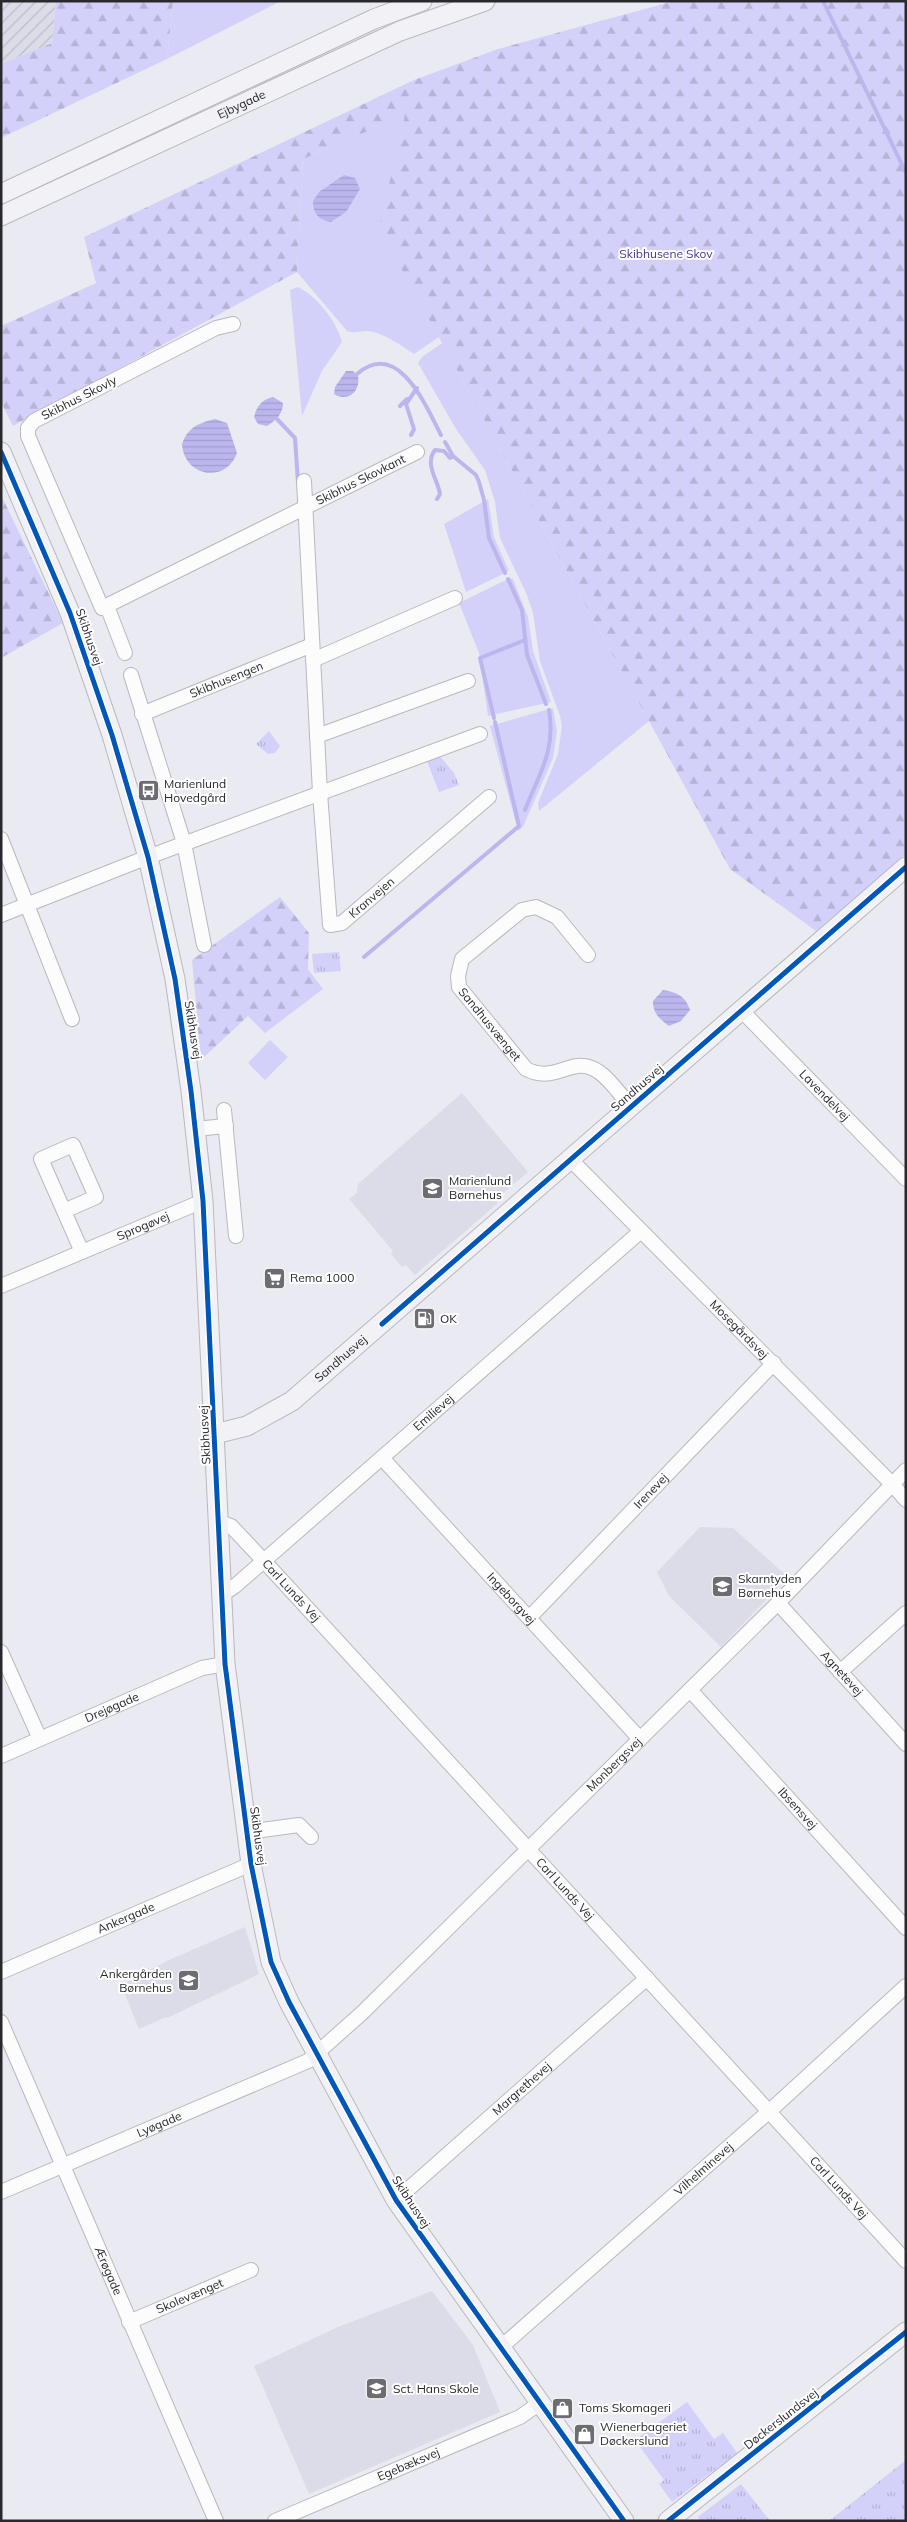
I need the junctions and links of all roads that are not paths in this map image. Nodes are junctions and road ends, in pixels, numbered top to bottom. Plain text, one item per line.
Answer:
1 (422, 1) edge
2 (485, 1) edge
3 (1, 194) edge
4 (1, 216) edge
5 (233, 324) dead end
6 (1, 452) edge
7 (417, 452) dead end
8 (304, 481) dead end
9 (305, 509) junction
10 (455, 598) dead end
11 (107, 606) junction
12 (312, 645) junction
13 (125, 653) dead end
14 (313, 660) junction
15 (131, 675) dead end
16 (468, 681) dead end
17 (142, 714) junction
18 (480, 734) dead end
19 (317, 736) junction
20 (320, 793) junction
21 (489, 798) dead end
22 (1, 839) edge
23 (184, 843) junction
24 (148, 856) junction
25 (906, 868) edge
26 (27, 905) junction
27 (1, 915) edge
28 (204, 945) dead end
29 (588, 955) dead end
30 (742, 1011) junction
31 (72, 1019) dead end
32 (631, 1107) junction
33 (224, 1110) dead end
34 (226, 1126) junction
35 (195, 1129) junction
36 (570, 1159) junction
37 (906, 1179) edge
38 (203, 1201) junction
39 (64, 1211) junction
40 (642, 1231) junction
41 (236, 1236) dead end
42 (82, 1252) junction
43 (1, 1286) edge
44 (774, 1363) junction
45 (215, 1434) junction
46 (382, 1458) junction
47 (906, 1470) edge
48 (892, 1484) junction
49 (906, 1500) edge
50 (220, 1522) junction
51 (264, 1561) junction
52 (223, 1594) junction
53 (778, 1603) junction
54 (906, 1613) edge
55 (529, 1618) junction
56 (1, 1652) edge
57 (225, 1664) junction
58 (840, 1672) junction
59 (690, 1690) junction
60 (40, 1739) junction
61 (640, 1739) junction
62 (906, 1744) edge
63 (1, 1756) edge
64 (248, 1832) junction
65 (311, 1837) dead end
66 (530, 1848) junction
67 (252, 1864) junction
68 (906, 1928) edge
69 (1, 1972) edge
70 (647, 1978) junction
71 (906, 1986) edge
72 (1, 2022) edge
73 (317, 2055) junction
74 (768, 2111) junction
75 (62, 2166) junction
76 (1, 2192) edge
77 (396, 2200) junction
78 (906, 2261) edge
79 (251, 2270) dead end
80 (129, 2322) junction
81 (906, 2332) edge
82 (500, 2348) junction
83 (540, 2403) junction
84 (216, 2521) edge
85 (275, 2521) edge
86 (624, 2521) edge
87 (668, 2521) edge

1 - 3 street, Ejbygade
2 - 4 street, Ejbygade
5 - 11 street, Skibhus Skovly
6 - 24 street, Skibhusvej
7 - 9 street, Skibhus Skovkant
8 - 9 street, Kranvejen
9 - 11 street
9 - 12 street, Kranvejen
10 - 14 street
11 - 13 street, Skibhus Skovly
12 - 14 street, Kranvejen
12 - 17 street, Skibhusengen
14 - 19 street, Kranvejen
15 - 17 street
16 - 19 street
17 - 23 street
18 - 20 street
19 - 20 street, Kranvejen
20 - 21 street, Kranvejen
20 - 23 street
22 - 26 street
23 - 24 street
23 - 28 street
24 - 26 street
24 - 35 street, Skibhusvej
25 - 30 street, Sandhusvej
26 - 27 street
26 - 31 street
29 - 32 street, Sandhusvænget
30 - 32 street, Sandhusvej
30 - 37 street, Lavendelvej
32 - 36 street, Sandhusvej
33 - 34 street
34 - 35 street
34 - 41 street
35 - 38 street, Skibhusvej
36 - 40 street, Mosegårdsvej
36 - 45 street, Sandhusvej
38 - 42 street, Sprogøvej
38 - 45 street, Skibhusvej
39 - 39 street
39 - 42 street
40 - 44 street, Mosegårdsvej
40 - 46 street, Emilievej
42 - 43 street, Sprogøvej
44 - 48 street, Mosegårdsvej
44 - 55 street, Irenevej
45 - 50 street, Skibhusvej
46 - 51 street, Emilievej
46 - 55 street, Ingeborgvej
47 - 48 street, Monbergsvej
48 - 49 street, Mosegårdsvej
48 - 53 street, Monbergsvej
50 - 51 street, Carl Lunds Vej
50 - 52 street, Skibhusvej
51 - 52 street, Emilievej
51 - 66 street, Carl Lunds Vej
52 - 57 street, Skibhusvej
53 - 58 street, Agnetevej
53 - 59 street, Monbergsvej
54 - 58 street
55 - 61 street, Ingeborgvej
56 - 60 street
57 - 60 street, Drejøgade
57 - 64 street, Skibhusvej
58 - 62 street, Agnetevej
59 - 61 street, Monbergsvej
59 - 68 street, Ibsensvej
60 - 63 street, Drejøgade
61 - 66 street, Monbergsvej
64 - 65 street, Skibhusvej
64 - 67 street, Skibhusvej
66 - 70 street, Carl Lunds Vej
66 - 73 street, Monbergsvej
67 - 69 street, Ankergade
67 - 73 street, Skibhusvej
70 - 74 street, Carl Lunds Vej
70 - 77 street, Margrethevej
71 - 74 street, Vilhelminevej
72 - 75 street, Ærøgade
73 - 75 street, Lyøgade
73 - 77 street, Skibhusvej
74 - 78 street, Carl Lunds Vej
74 - 82 street, Vilhelminevej
75 - 76 street, Lyøgade
75 - 80 street, Ærøgade
77 - 82 street, Skibhusvej
79 - 80 street, Skolevænget
80 - 84 street, Ærøgade
81 - 87 street, Døckerslundsvej
82 - 83 street, Skibhusvej
83 - 85 street, Egebæksvej
83 - 86 street, Skibhusvej

